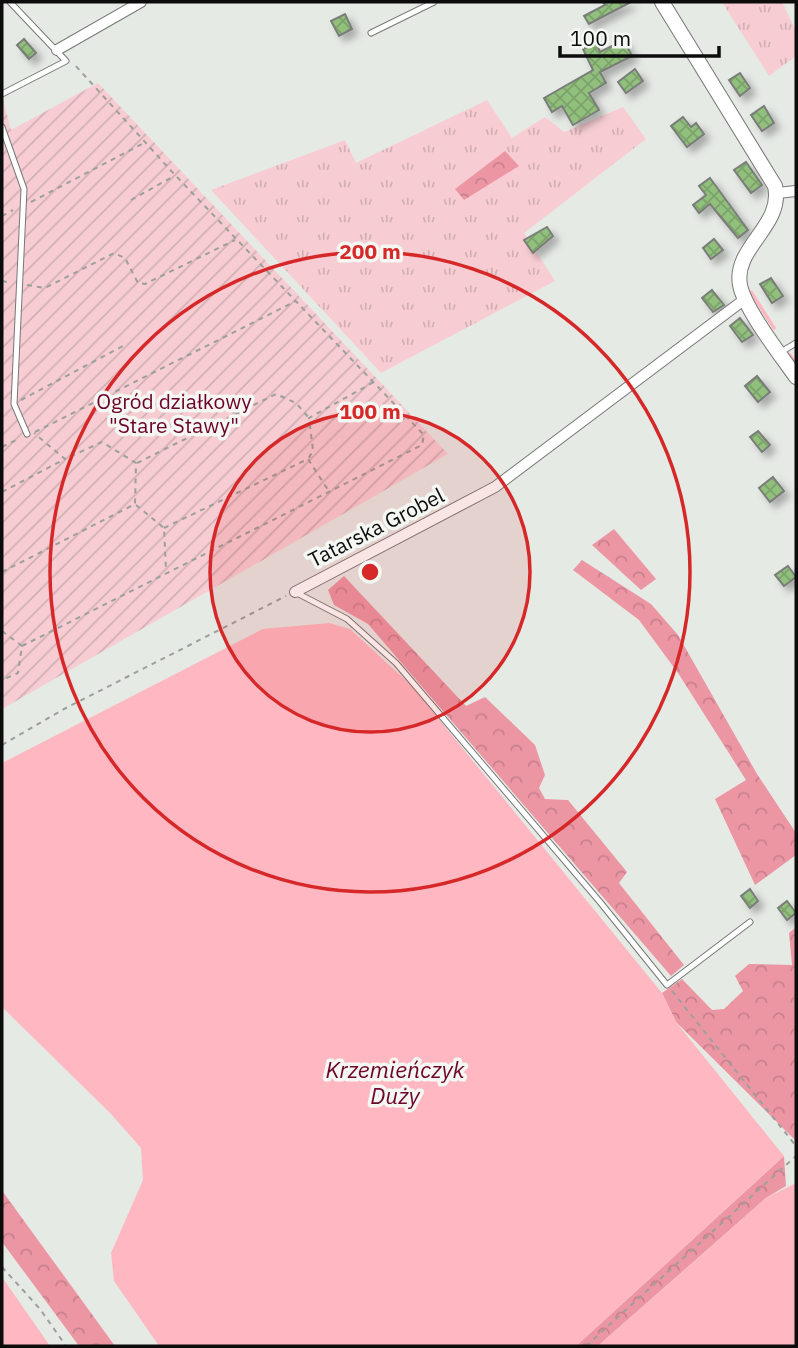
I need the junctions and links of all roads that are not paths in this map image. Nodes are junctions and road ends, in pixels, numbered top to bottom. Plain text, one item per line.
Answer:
1 (10, 2) edge
2 (141, 2) edge
3 (434, 2) edge
4 (662, 2) edge
5 (371, 33) dead end
6 (57, 50) junction
7 (2, 94) edge
8 (2, 127) edge
9 (796, 191) edge
10 (777, 193) junction
11 (745, 299) junction
12 (796, 343) edge
13 (779, 352) junction
14 (796, 377) edge
15 (31, 433) road end
16 (295, 592) joint
17 (750, 922) dead end

1 - 6 lane
2 - 6 street
3 - 5 lane
4 - 10 street
6 - 7 lane
8 - 15 lane
9 - 10 street
10 - 11 street
11 - 13 street
11 - 16 street, Tatarska Grobel
12 - 13 lane
13 - 14 street
16 - 17 lane, Tatarska Grobel

